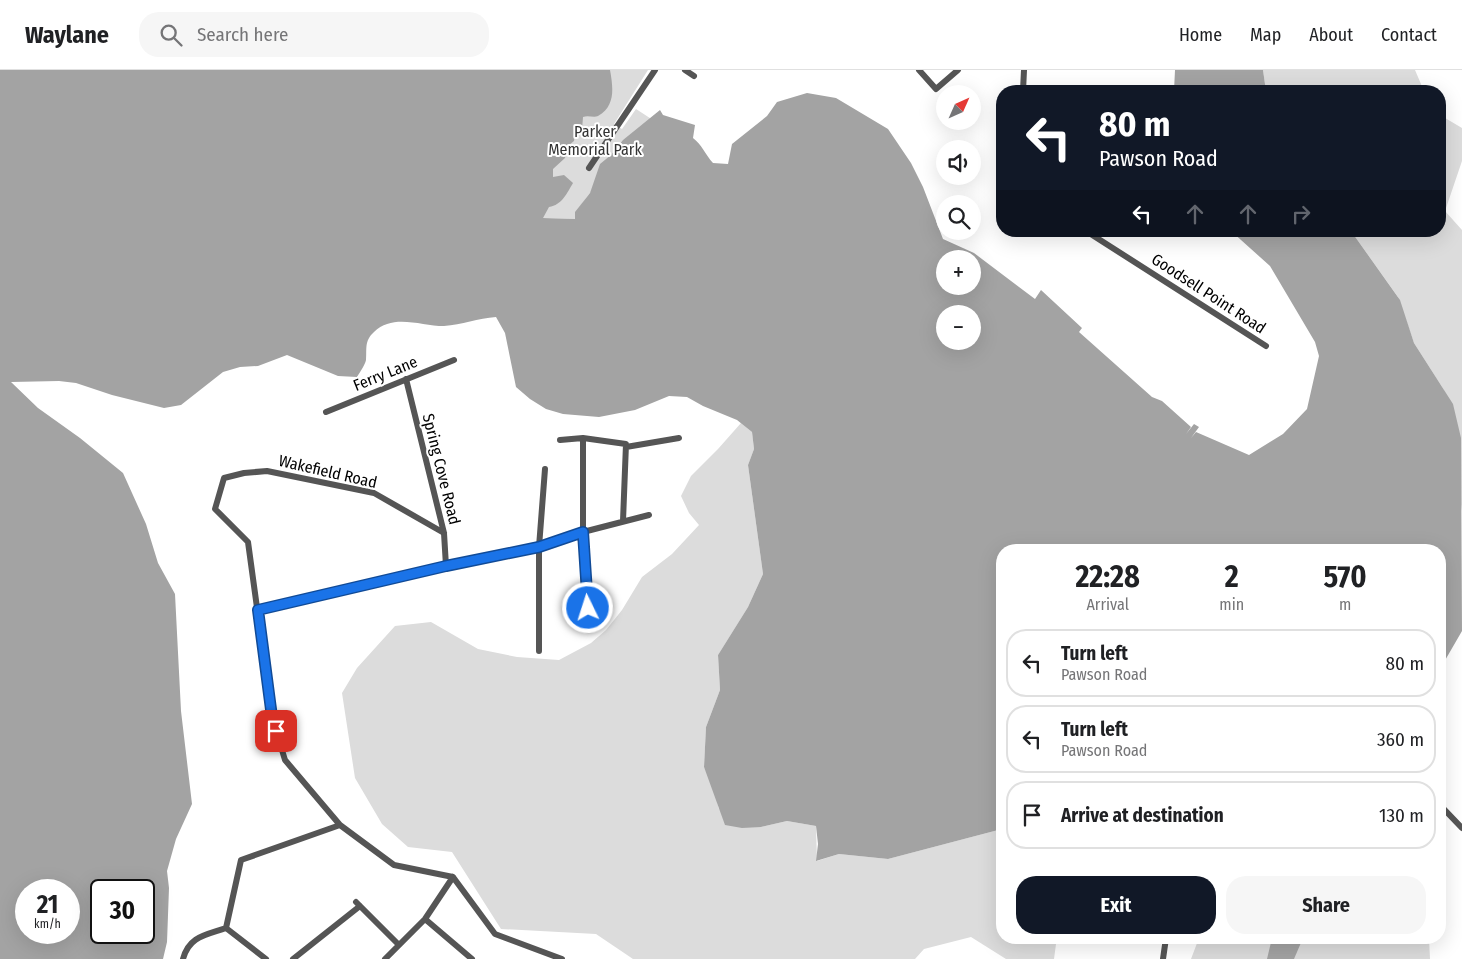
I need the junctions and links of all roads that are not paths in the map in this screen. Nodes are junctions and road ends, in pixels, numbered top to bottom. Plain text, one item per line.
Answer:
1 (655, 70) edge
2 (685, 70) edge
3 (919, 70) edge
4 (958, 70) edge
5 (1024, 70) edge
6 (694, 76) dead end
7 (1023, 85) edge
8 (589, 168) dead end
9 (1095, 237) edge
10 (1266, 346) dead end
11 (454, 360) dead end
12 (406, 379) junction
13 (326, 412) dead end
14 (583, 438) junction
15 (678, 438) dead end
16 (560, 440) dead end
17 (626, 447) junction
18 (545, 469) dead end
19 (649, 515) dead end
20 (623, 521) junction
21 (583, 532) junction
22 (444, 533) junction
23 (539, 547) junction
24 (446, 566) junction
25 (258, 610) junction
26 (589, 626) dead end
27 (539, 650) dead end
28 (1446, 811) edge
29 (340, 825) junction
30 (1462, 828) edge
31 (452, 877) junction
32 (425, 919) junction
33 (226, 928) junction
34 (1165, 944) edge
35 (399, 945) junction
36 (183, 959) edge
37 (266, 959) edge
38 (294, 959) edge
39 (385, 959) edge
40 (472, 959) edge
41 (562, 959) edge
42 (1163, 959) edge

1 - 8 street
2 - 6 street
3 - 4 street
5 - 7 street
9 - 10 street, Goodsell Point Road
11 - 12 street, Ferry Lane
12 - 13 street, Ferry Lane
12 - 22 street, Spring Cove Road
14 - 16 street
14 - 17 street
14 - 21 street
15 - 17 street
17 - 20 street
18 - 23 street
19 - 20 street
20 - 21 street
21 - 23 street
21 - 26 street
22 - 24 street, Spring Cove Road
22 - 25 street, Wakefield Road
23 - 24 street
23 - 27 street
24 - 25 street
25 - 29 street
28 - 30 street
29 - 31 street
29 - 33 street
31 - 32 street
31 - 41 street
32 - 35 street
32 - 40 street
33 - 36 street
33 - 37 street
34 - 42 street
35 - 38 street
35 - 39 street

